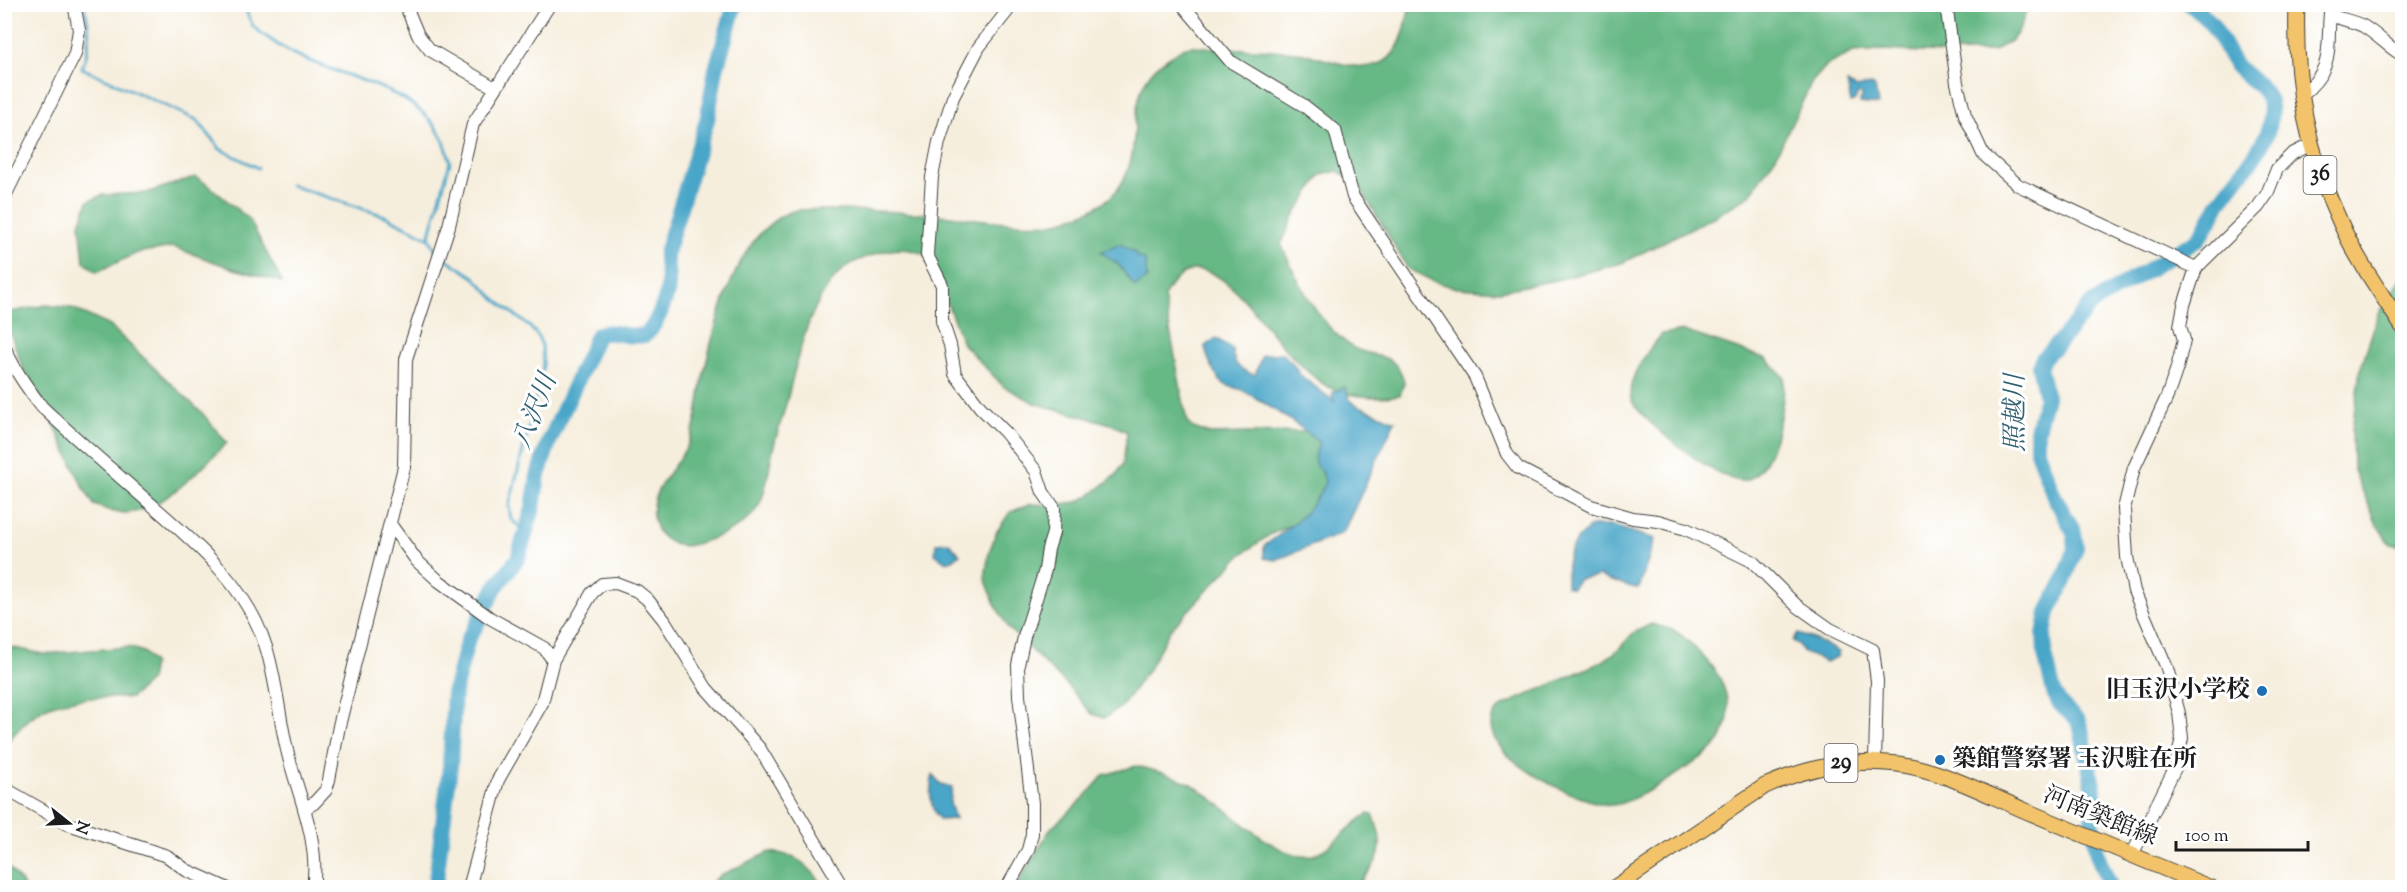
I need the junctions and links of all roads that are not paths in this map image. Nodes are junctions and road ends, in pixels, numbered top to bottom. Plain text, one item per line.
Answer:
1 (74, 4) edge
2 (405, 4) edge
3 (550, 4) edge
4 (1013, 4) edge
5 (1182, 4) edge
6 (1946, 4) edge
7 (2297, 4) edge
8 (2331, 10) edge
9 (2403, 55) edge
10 (495, 88) junction
11 (2300, 96) junction
12 (2310, 145) junction
13 (4, 198) edge
14 (2196, 268) junction
15 (2403, 326) edge
16 (4, 346) edge
17 (390, 524) junction
18 (553, 660) junction
19 (1875, 762) junction
20 (4, 788) edge
21 (304, 809) junction
22 (2126, 852) junction
23 (226, 888) edge
24 (313, 888) edge
25 (469, 888) edge
26 (843, 888) edge
27 (1007, 888) edge
28 (1614, 888) edge
29 (2211, 888) edge

1 - 13 street
2 - 10 street
3 - 10 street
4 - 27 street
5 - 19 street
6 - 14 street
7 - 11 main road, 36
8 - 9 street
8 - 11 street
10 - 17 street
11 - 12 main road, 36
12 - 14 street
12 - 15 main road, 36
14 - 22 street
16 - 21 street
17 - 18 street
17 - 21 street
18 - 25 street
18 - 26 street
19 - 22 main road, 河南築館線 / 29
19 - 28 main road, 河南築館線 / 29
20 - 23 street
21 - 24 street
22 - 29 main road, 河南築館線 / 29

